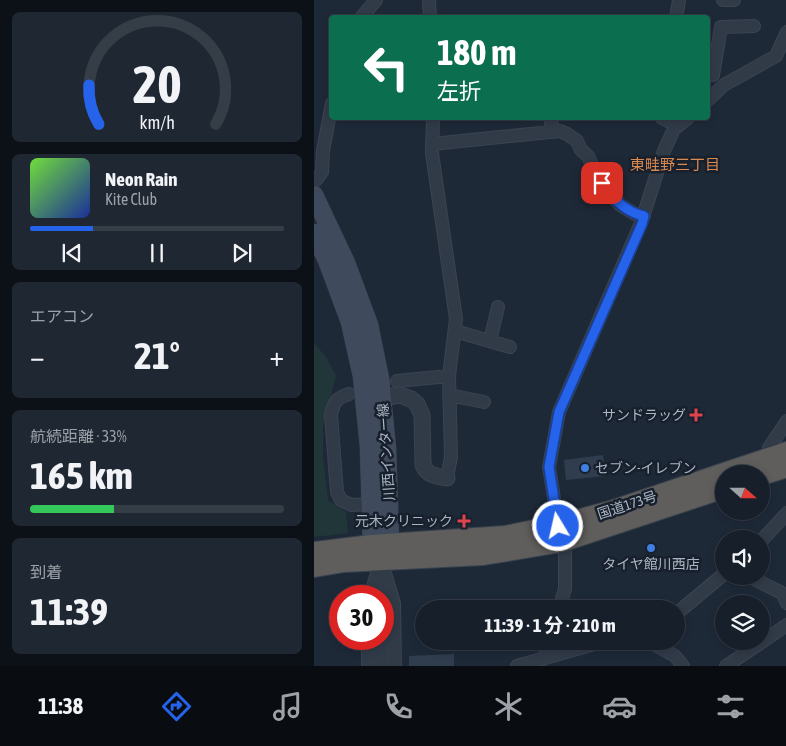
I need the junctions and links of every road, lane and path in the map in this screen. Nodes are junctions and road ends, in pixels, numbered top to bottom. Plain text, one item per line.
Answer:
1 (376, 0) edge
2 (429, 0) edge
3 (679, 0) edge
4 (723, 0) edge
5 (734, 0) edge
6 (364, 15) edge
7 (430, 15) edge
8 (676, 15) edge
9 (754, 26) dead end
10 (786, 32) edge
11 (782, 54) edge
12 (711, 73) edge
13 (724, 85) junction
14 (710, 98) edge
15 (329, 119) edge
16 (433, 120) edge
17 (552, 120) edge
18 (683, 122) edge
19 (550, 132) junction
20 (432, 144) junction
21 (314, 181) edge
22 (314, 195) edge
23 (644, 216) junction
24 (314, 233) edge
25 (347, 290) junction
26 (498, 307) dead end
27 (455, 331) junction
28 (490, 341) junction
29 (510, 346) dead end
30 (449, 376) junction
31 (397, 382) dead end
32 (349, 394) dead end
33 (449, 395) junction
34 (382, 398) junction
35 (484, 402) dead end
36 (786, 421) edge
37 (775, 465) edge
38 (447, 478) joint
39 (715, 491) edge
40 (371, 504) junction
41 (786, 513) edge
42 (770, 531) edge
43 (560, 534) junction
44 (381, 550) junction
45 (314, 552) edge
46 (314, 567) edge
47 (715, 582) edge
48 (373, 585) edge
49 (381, 585) edge
50 (765, 585) edge
51 (562, 600) edge
52 (786, 603) edge
53 (685, 606) edge
54 (786, 625) edge
55 (372, 650) edge
56 (379, 650) edge
57 (546, 650) edge
58 (575, 650) edge
59 (664, 650) edge
60 (544, 659) junction
61 (376, 664) edge
62 (395, 666) edge
63 (517, 666) edge
64 (683, 666) edge
65 (726, 666) edge

1 - 6 street
2 - 7 street
3 - 8 street
4 - 5 street
9 - 12 street
10 - 11 street
11 - 13 street
12 - 13 street
13 - 14 street
15 - 21 street
16 - 20 street
17 - 19 street
18 - 23 street
19 - 20 street
19 - 23 street
20 - 27 street
22 - 25 main road, 川西インター線
23 - 43 street
24 - 25 main road, 川西インター線
25 - 34 main road, 川西インター線
25 - 40 main road, 川西インター線
26 - 28 street
27 - 28 street
27 - 30 street
28 - 29 street
30 - 31 street
30 - 33 street
32 - 40 street
33 - 35 street
33 - 38 street
34 - 38 street
34 - 44 main road, 川西インター線
36 - 37 street
37 - 43 highway, 国道173号
39 - 43 highway, 国道173号
40 - 44 main road, 川西インター線
41 - 42 street
43 - 44 highway, 国道173号
43 - 51 street
44 - 45 highway, 国道173号
44 - 46 highway, 国道173号
44 - 48 street
44 - 49 street
44 - 62 street
47 - 53 street
50 - 52 street
54 - 65 street
55 - 61 street
56 - 61 street
57 - 60 street
58 - 60 street
59 - 64 street
60 - 63 street

